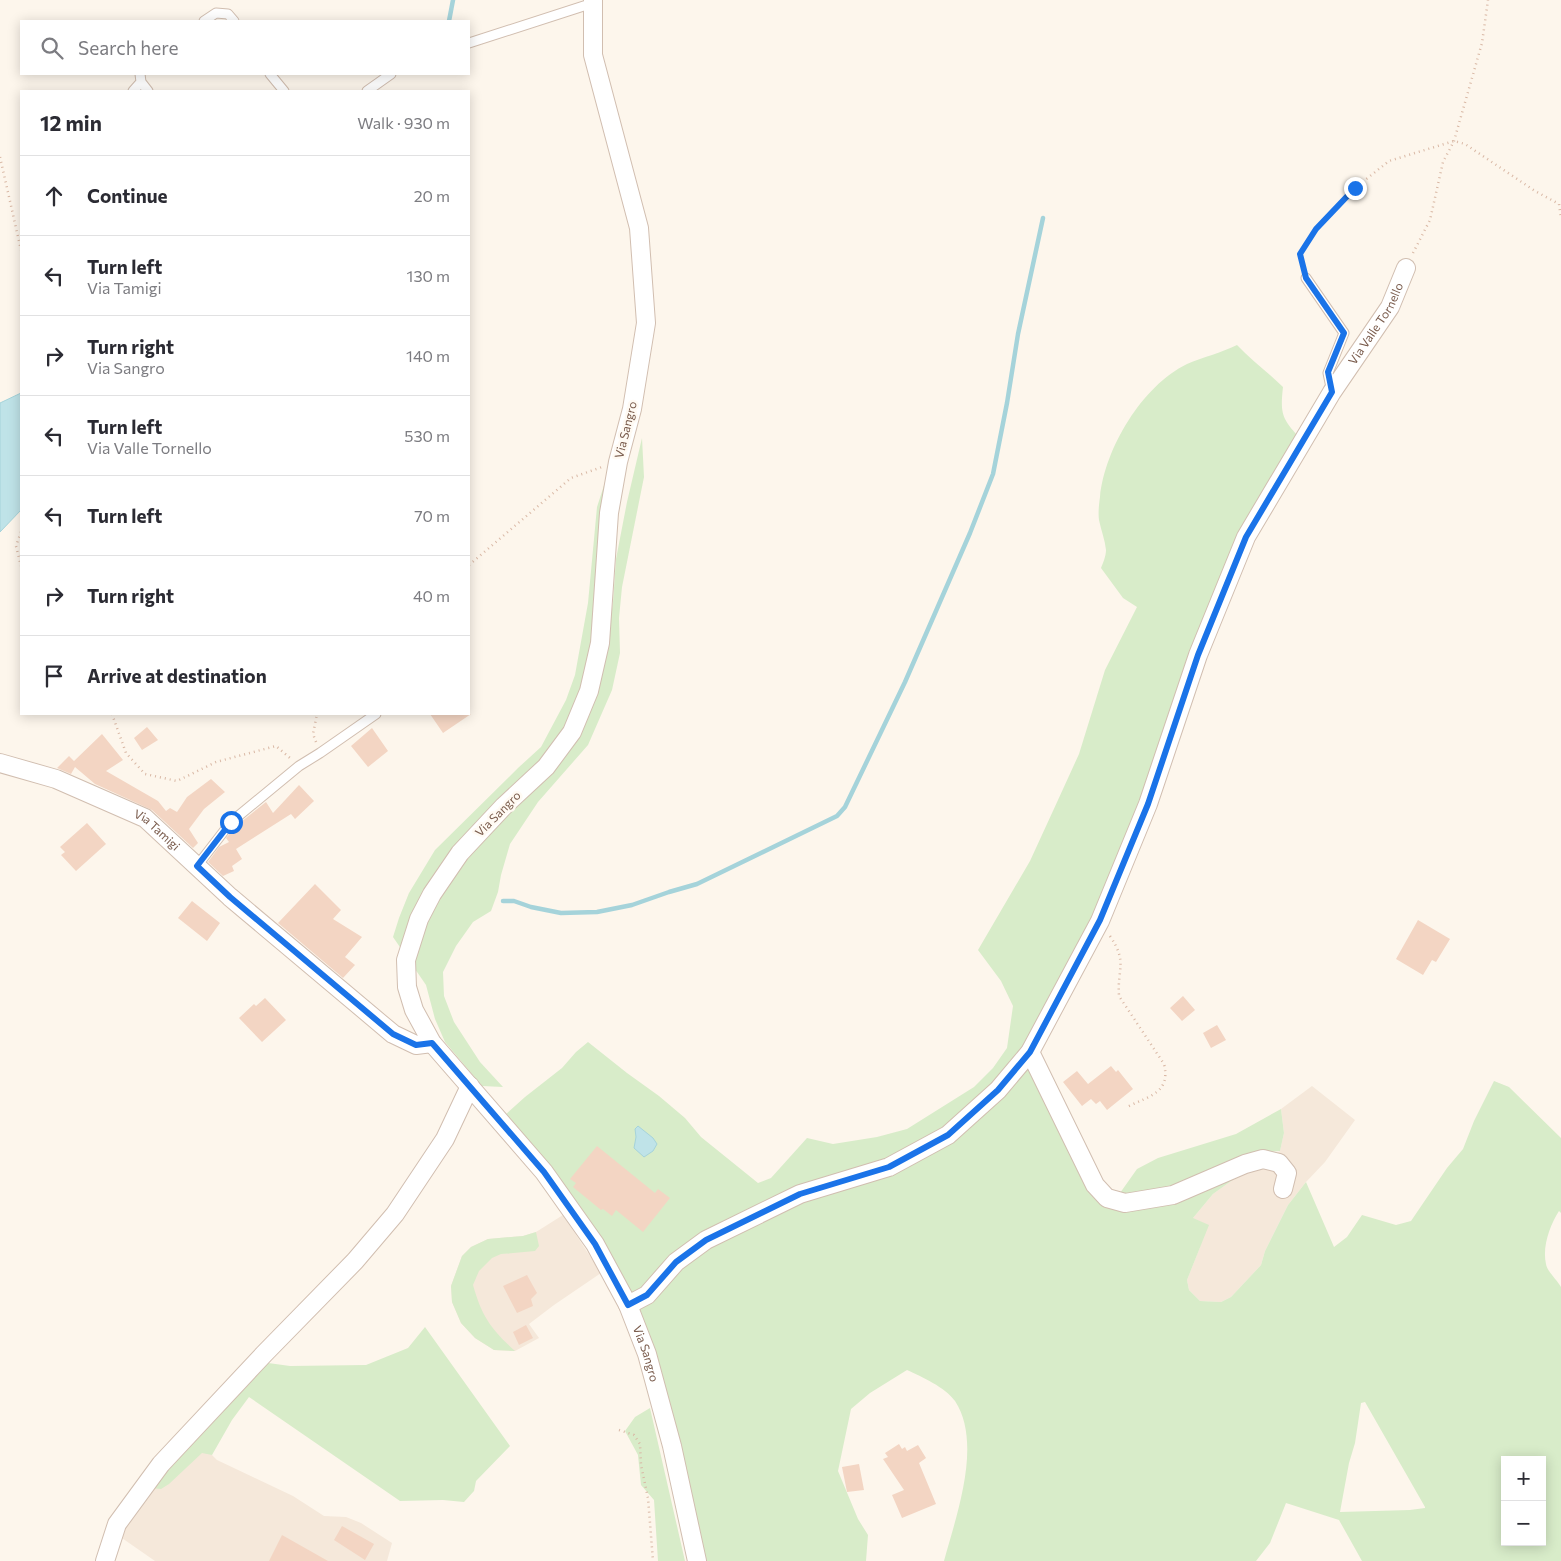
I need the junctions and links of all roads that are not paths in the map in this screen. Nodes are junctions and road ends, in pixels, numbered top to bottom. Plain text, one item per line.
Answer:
1 (593, 2) edge
2 (206, 20) edge
3 (233, 20) edge
4 (470, 43) edge
5 (271, 75) edge
6 (390, 75) edge
7 (140, 78) edge
8 (134, 90) edge
9 (147, 90) edge
10 (283, 90) edge
11 (368, 90) edge
12 (1406, 268) road end
13 (1306, 278) road end
14 (1332, 392) junction
15 (375, 715) edge
16 (0, 763) edge
17 (197, 866) junction
18 (432, 1043) junction
19 (1030, 1052) junction
20 (470, 1086) junction
21 (1282, 1189) dead end
22 (628, 1305) junction
23 (105, 1561) edge
24 (697, 1561) edge

1 - 4 lane
1 - 18 street, Via Sangro
2 - 3 lane
5 - 10 lane
6 - 11 lane
7 - 8 lane
7 - 9 lane
12 - 14 street, Via Valle Tornello
13 - 14 lane
14 - 19 street, Via Valle Tornello
15 - 17 lane
16 - 17 street, Via Tamigi
17 - 18 street, Via Tamigi
18 - 20 street, Via Sangro
19 - 21 street
19 - 22 street, Via Valle Tornello
20 - 22 street, Via Sangro
20 - 23 street
22 - 24 street, Via Sangro

